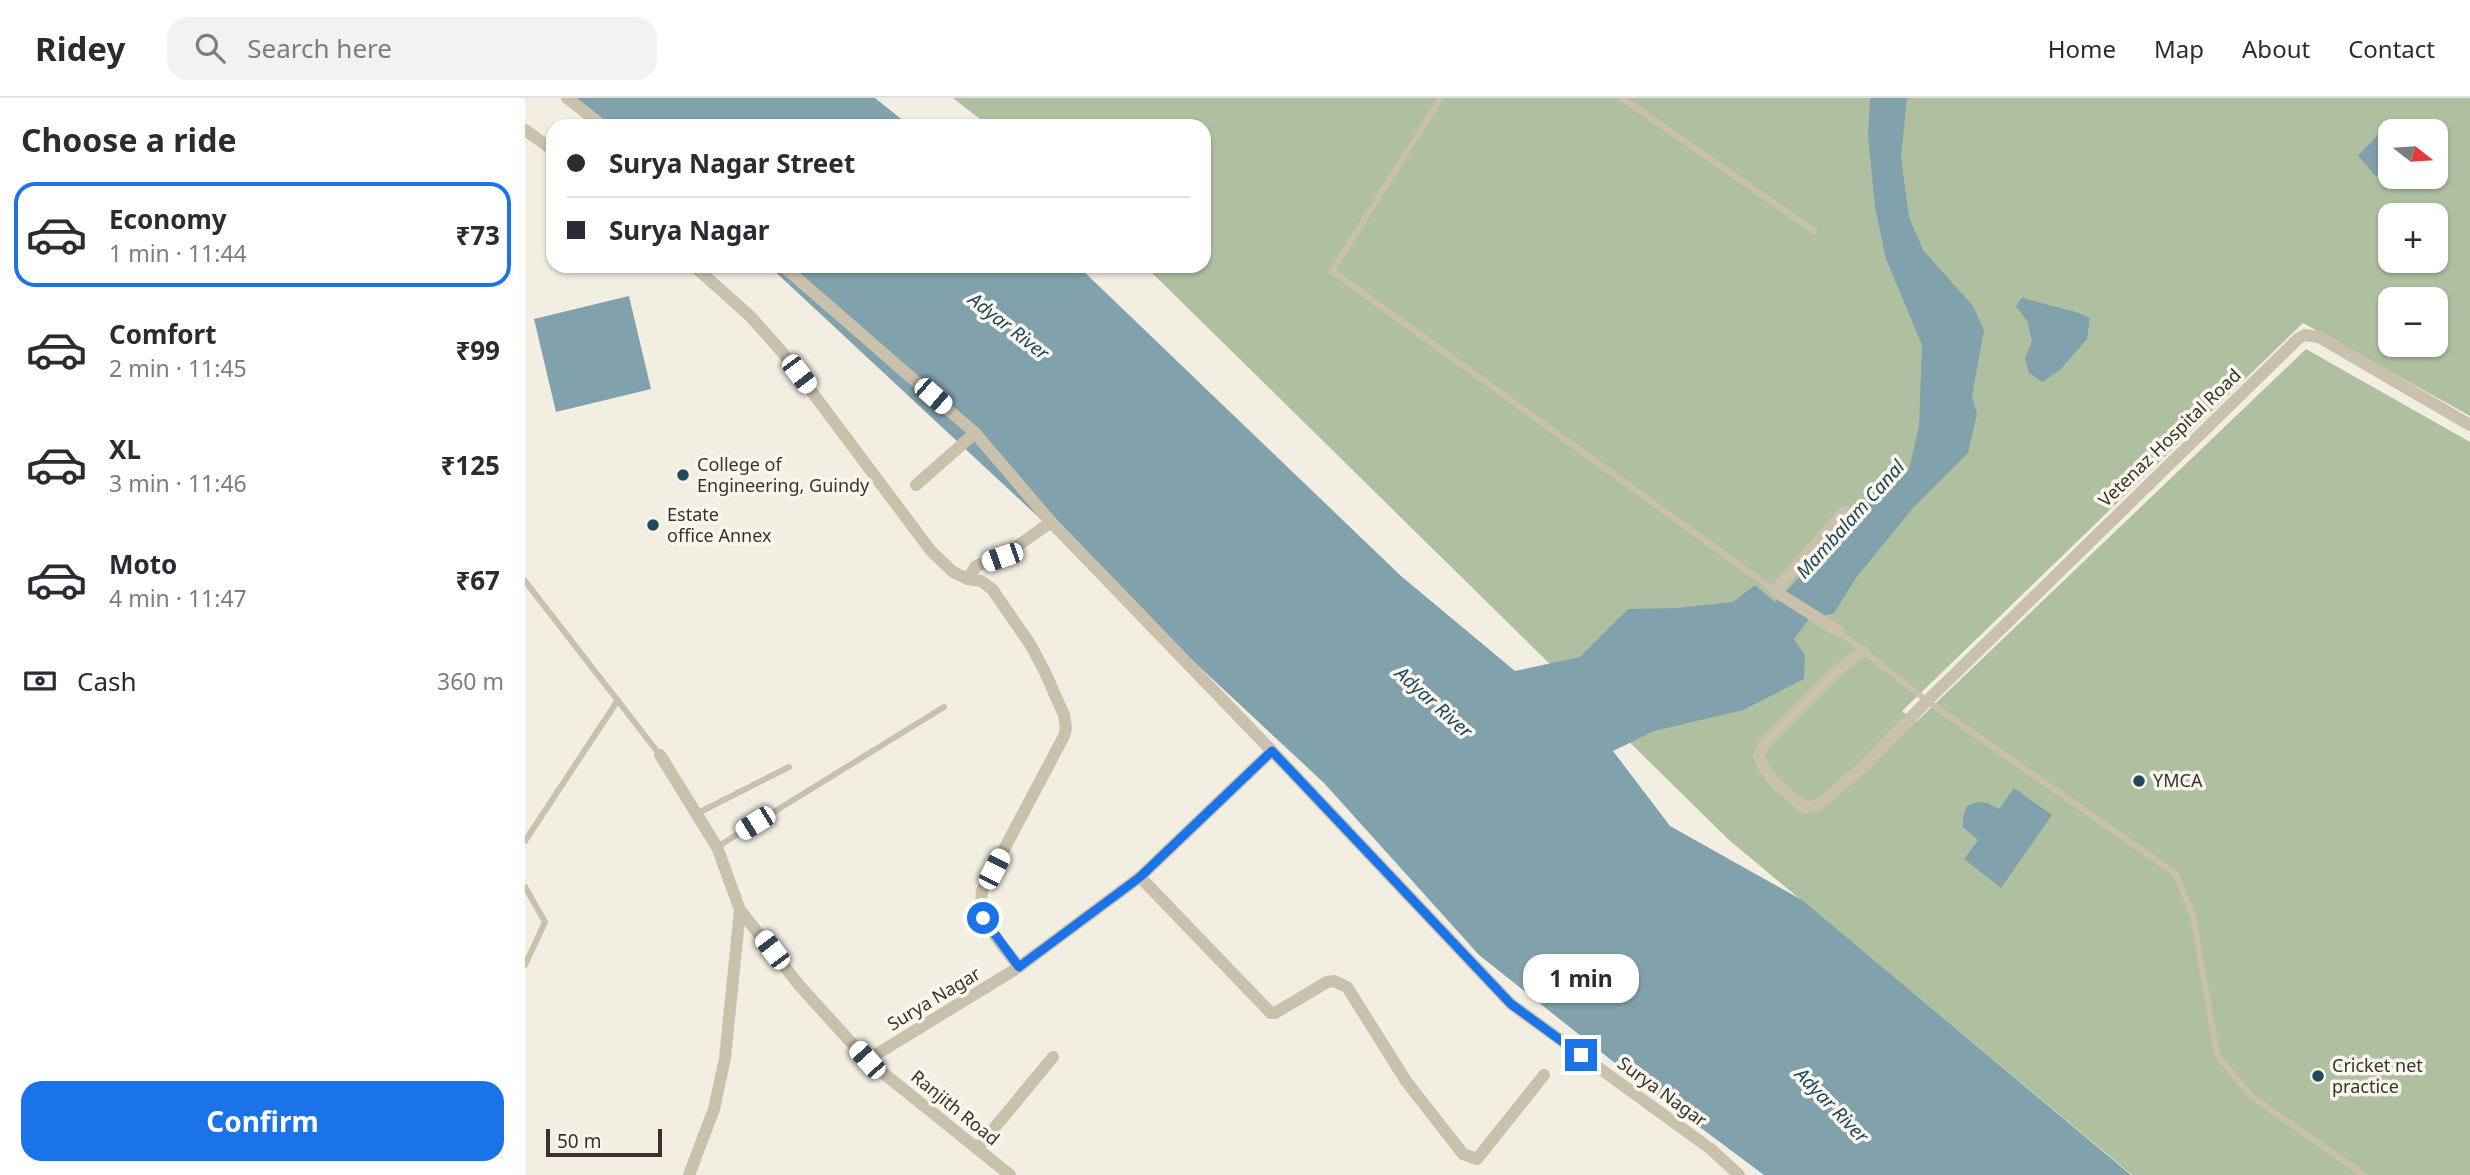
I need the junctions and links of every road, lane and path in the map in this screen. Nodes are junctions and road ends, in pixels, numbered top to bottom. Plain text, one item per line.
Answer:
1 (568, 98) edge
2 (1441, 98) edge
3 (1622, 98) edge
4 (594, 119) edge
5 (525, 130) edge
6 (546, 145) edge
7 (1814, 231) dead end
8 (702, 273) edge
9 (791, 273) edge
10 (2470, 425) edge
11 (975, 433) junction
12 (916, 485) dead end
13 (1844, 512) dead end
14 (1051, 522) junction
15 (968, 579) junction
16 (525, 581) edge
17 (1775, 591) junction
18 (1838, 631) joint
19 (1863, 651) junction
20 (618, 700) junction
21 (1927, 701) junction
22 (944, 707) dead end
23 (1272, 751) junction
24 (660, 755) joint
25 (789, 767) dead end
26 (698, 813) junction
27 (525, 841) edge
28 (717, 847) junction
29 (1140, 877) junction
30 (525, 887) edge
31 (740, 910) junction
32 (525, 965) edge
33 (1019, 967) junction
34 (1053, 1058) dead end
35 (867, 1060) junction
36 (1544, 1075) dead end
37 (977, 1149) junction
38 (689, 1175) edge
39 (1010, 1175) edge
40 (1739, 1175) edge
41 (2364, 1175) edge

1 - 4 street
2 - 17 lane
3 - 7 lane
5 - 6 street
8 - 15 street
9 - 11 street
10 - 21 street, Vetenaz Hospital Road
11 - 12 street
11 - 14 street
13 - 17 street
14 - 15 street
14 - 23 street
15 - 33 street
16 - 20 lane
17 - 18 street
18 - 19 lane
19 - 21 lane
19 - 21 street
20 - 24 lane
20 - 27 lane
21 - 41 lane
22 - 28 lane
23 - 29 street, Surya Nagar
23 - 40 street, Surya Nagar
24 - 26 street, Ranjith Road
25 - 26 lane
26 - 28 street, Ranjith Road
28 - 31 street, Ranjith Road
29 - 33 street, Surya Nagar
29 - 36 street
30 - 32 lane
31 - 35 street, Ranjith Road
31 - 38 street, Ranjith Road
33 - 35 street, Surya Nagar
34 - 37 street
35 - 37 street, Ranjith Road
37 - 39 street, Ranjith Road

